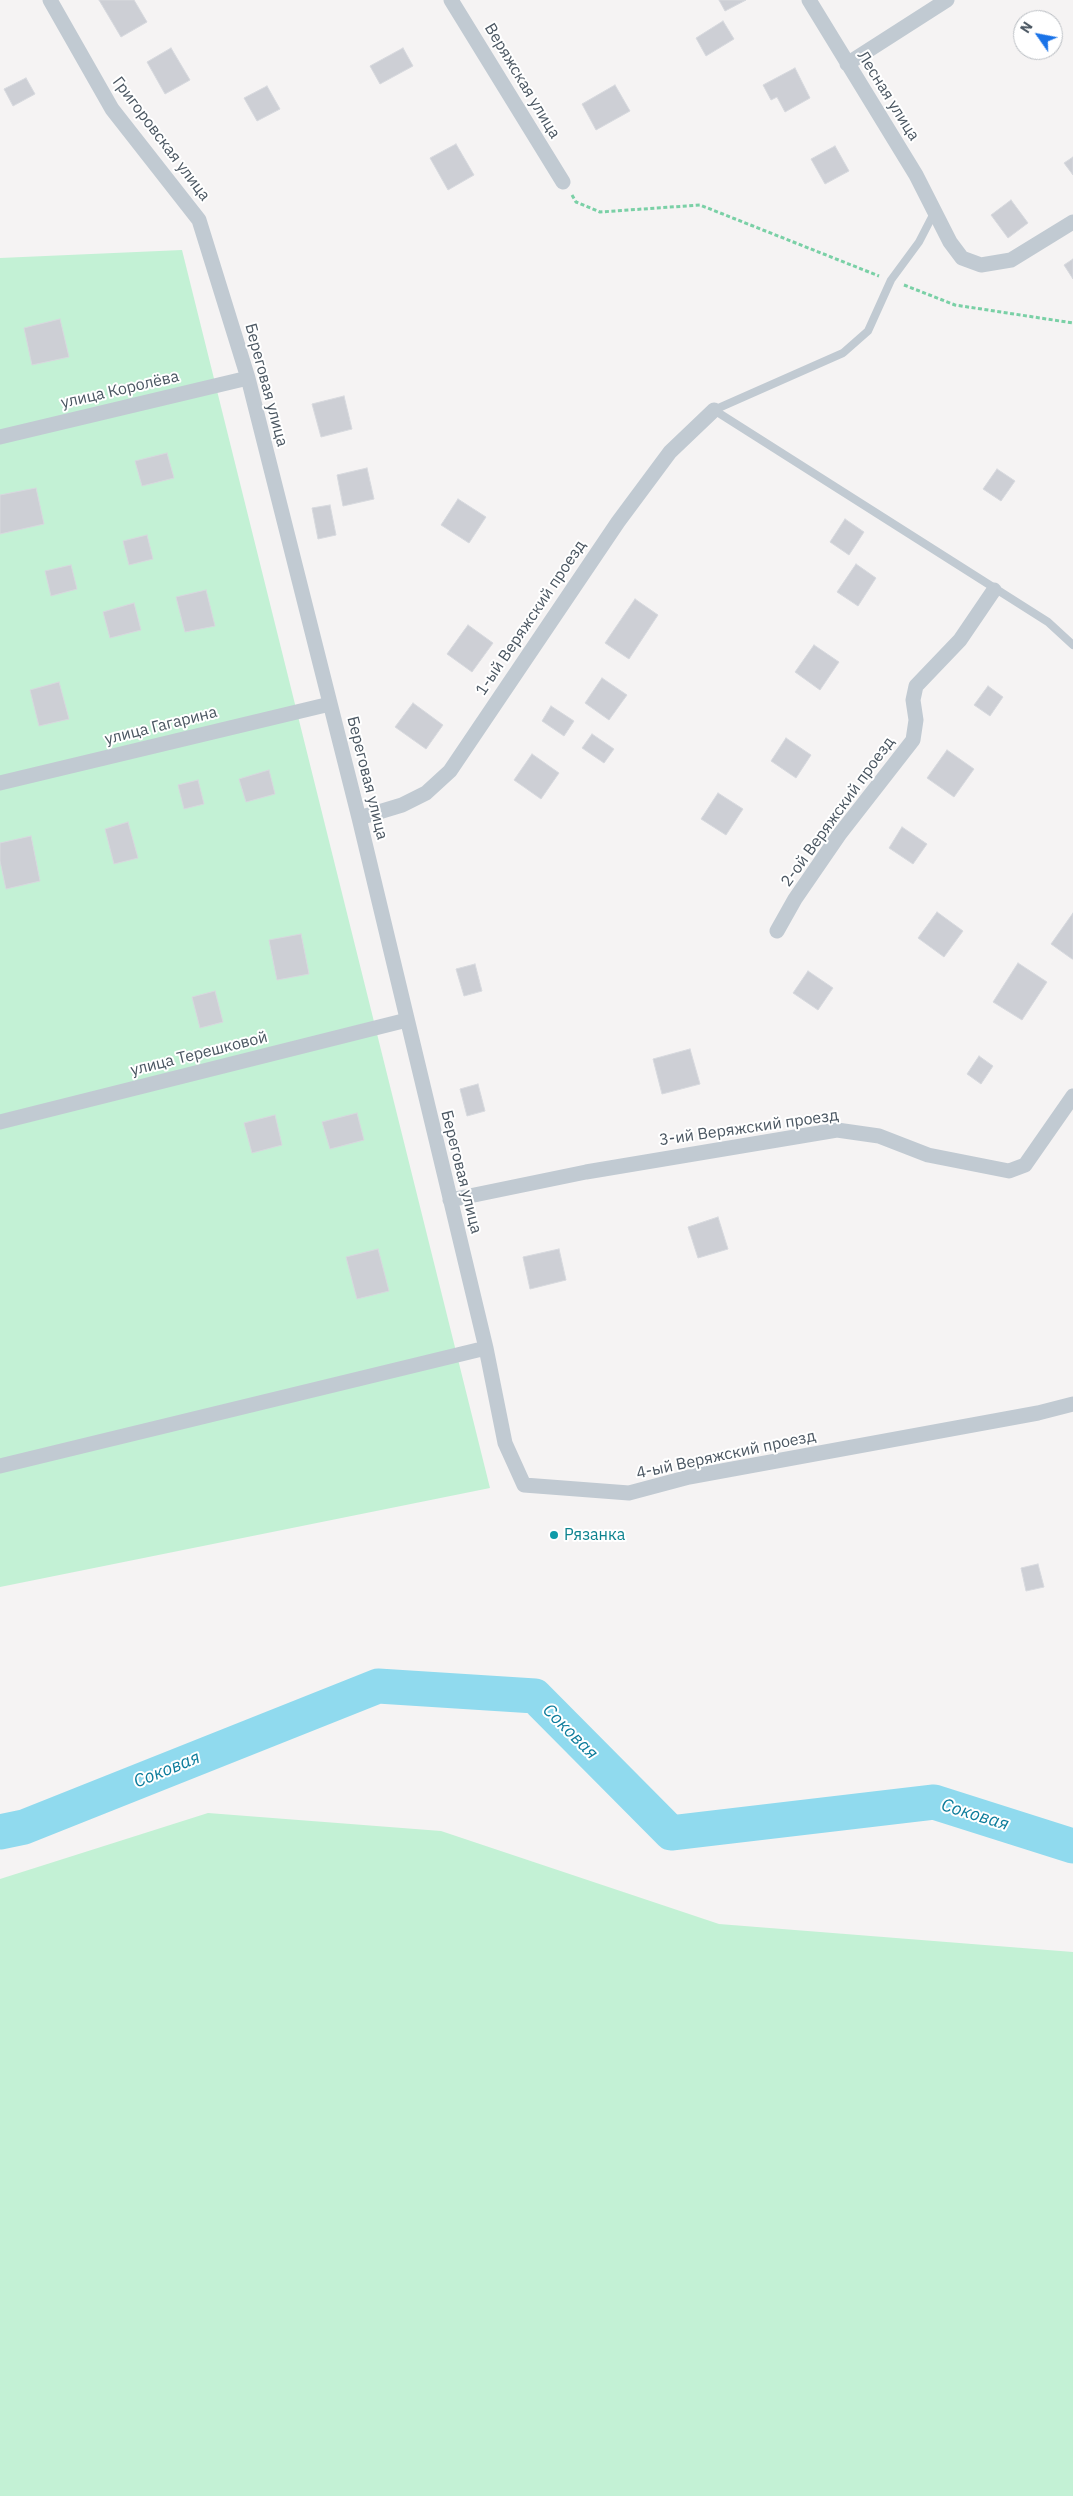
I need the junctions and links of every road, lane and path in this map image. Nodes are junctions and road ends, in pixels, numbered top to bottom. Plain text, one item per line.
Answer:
1 (50, 0) edge
2 (450, 0) edge
3 (809, 0) edge
4 (947, 0) edge
5 (847, 64) junction
6 (563, 182) joint
7 (935, 212) junction
8 (199, 220) joint
9 (1073, 222) edge
10 (891, 280) junction
11 (1073, 322) edge
12 (248, 378) junction
13 (714, 410) junction
14 (0, 436) edge
15 (994, 590) junction
16 (1073, 645) edge
17 (330, 704) junction
18 (0, 783) edge
19 (359, 818) junction
20 (777, 931) dead end
21 (407, 1020) junction
22 (1073, 1096) edge
23 (0, 1122) edge
24 (450, 1200) junction
25 (486, 1348) junction
26 (1073, 1404) edge
27 (0, 1466) edge

1 - 8 street, Григоровская улица
2 - 6 street, Веряжская улица
3 - 5 street, Лесная улица
4 - 5 street
5 - 7 street, Лесная улица
6 - 10 path
7 - 9 street, Лесная улица
7 - 10 lane
8 - 12 street, Береговая улица
10 - 11 path
10 - 13 lane
12 - 14 street, улица Королёва
12 - 17 street, Береговая улица
13 - 15 lane
13 - 19 street, 1-ый Веряжский проезд
15 - 16 lane
15 - 20 street, 2-ой Веряжский проезд
17 - 18 street, улица Гагарина
17 - 19 street, Береговая улица
19 - 21 street, Береговая улица
21 - 23 street, улица Терешковой
21 - 24 street, Береговая улица
22 - 24 street, 3-ий Веряжский проезд
24 - 25 street, Береговая улица
25 - 26 street, 4-ый Веряжский проезд
25 - 27 street

